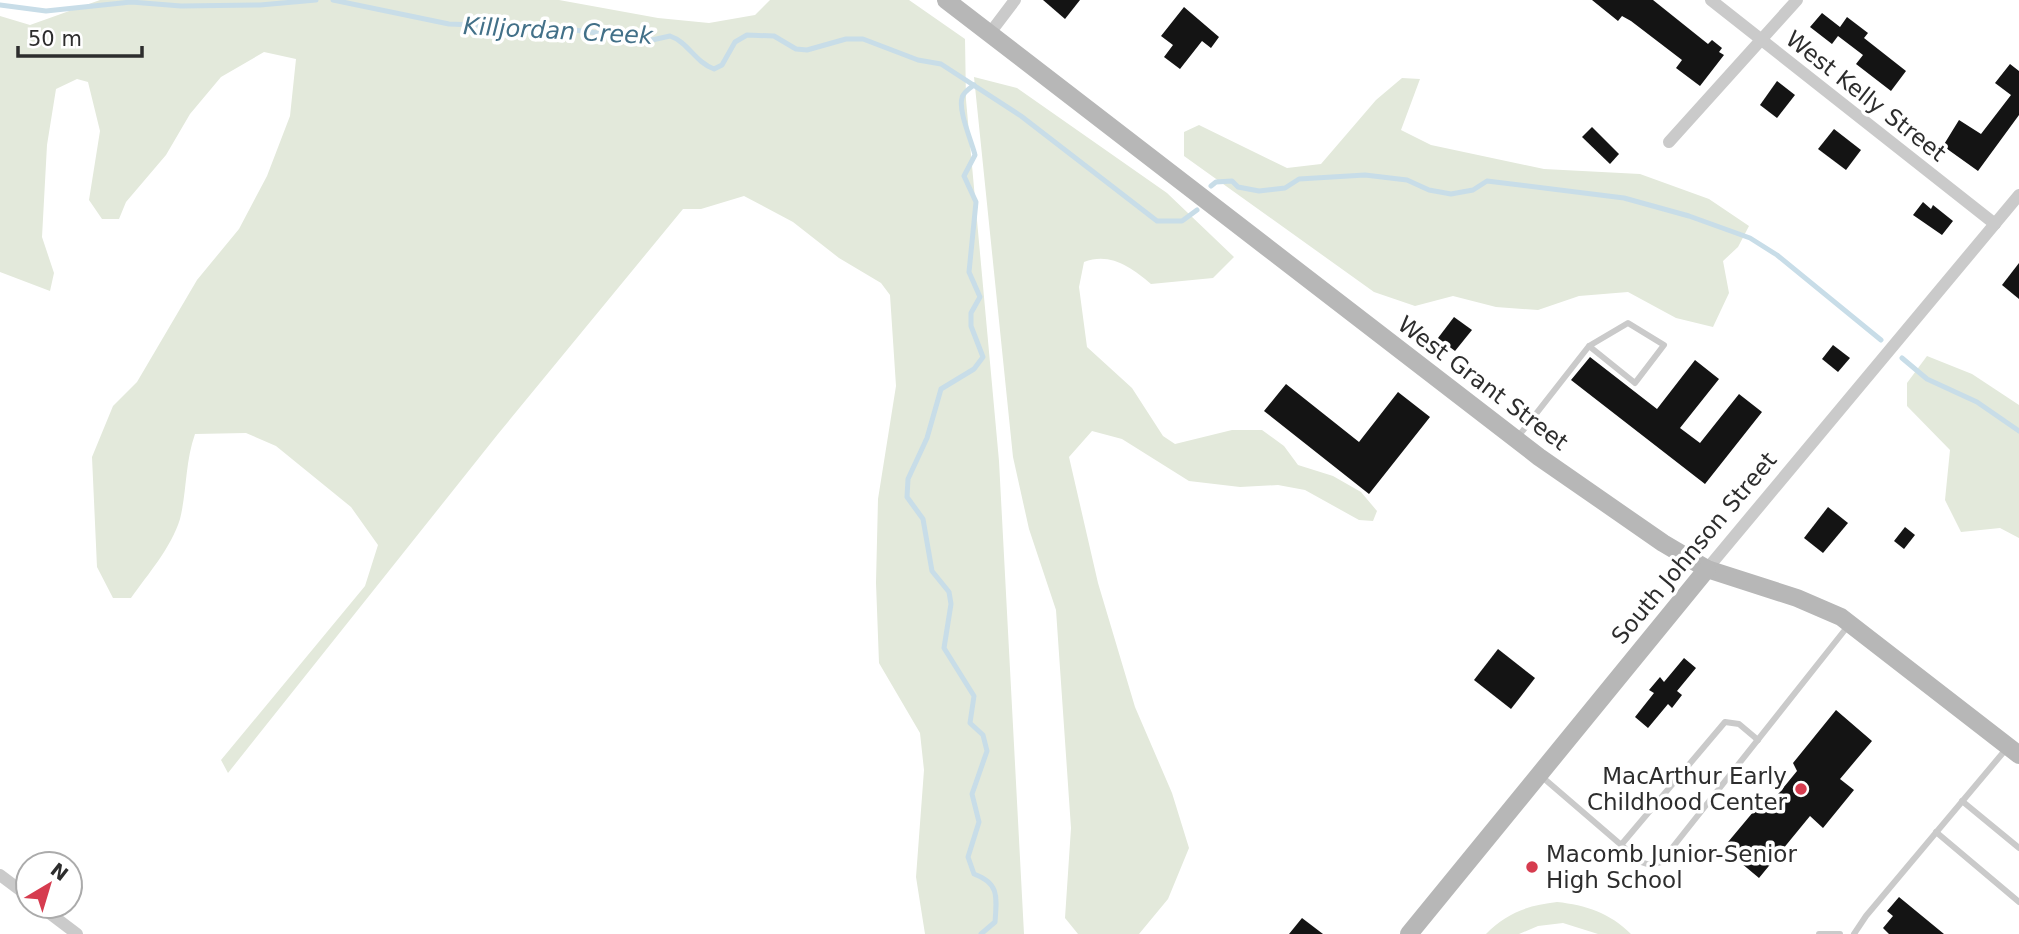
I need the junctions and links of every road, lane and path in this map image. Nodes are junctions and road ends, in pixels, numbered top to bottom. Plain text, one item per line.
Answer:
1 (946, 0) edge
2 (1015, 0) edge
3 (1711, 0) edge
4 (1797, 0) edge
5 (990, 33) junction
6 (1763, 41) junction
7 (1669, 142) dead end
8 (2019, 195) edge
9 (1995, 224) junction
10 (1589, 346) junction
11 (1516, 439) junction
12 (1707, 569) junction
13 (1849, 622) junction
14 (1758, 740) junction
15 (2014, 751) edge
16 (1539, 775) junction
17 (1962, 801) junction
18 (1936, 832) junction
19 (1621, 845) junction
20 (2019, 848) edge
21 (2019, 902) edge
22 (58, 920) edge
23 (77, 934) edge
24 (1409, 934) edge
25 (1819, 934) edge
26 (1840, 934) edge
27 (1854, 934) edge

1 - 5 main road, West Grant Street
2 - 5 street
3 - 6 street, West Kelly Street
4 - 6 street
5 - 11 main road, West Grant Street
6 - 7 street
6 - 9 street, West Kelly Street
8 - 9 street, South Johnson Street
9 - 12 street, South Johnson Street
10 - 10 lane
10 - 11 lane
11 - 12 main road, West Grant Street
12 - 13 main road, West Grant Street
12 - 16 main road, South Johnson Street
13 - 14 lane
13 - 15 main road, West Grant Street
14 - 19 lane
14 - 19 lane
15 - 17 lane
16 - 19 lane
16 - 24 main road, South Johnson Street
17 - 18 lane
17 - 20 lane
18 - 21 lane
18 - 27 lane
22 - 23 street
25 - 26 lane

